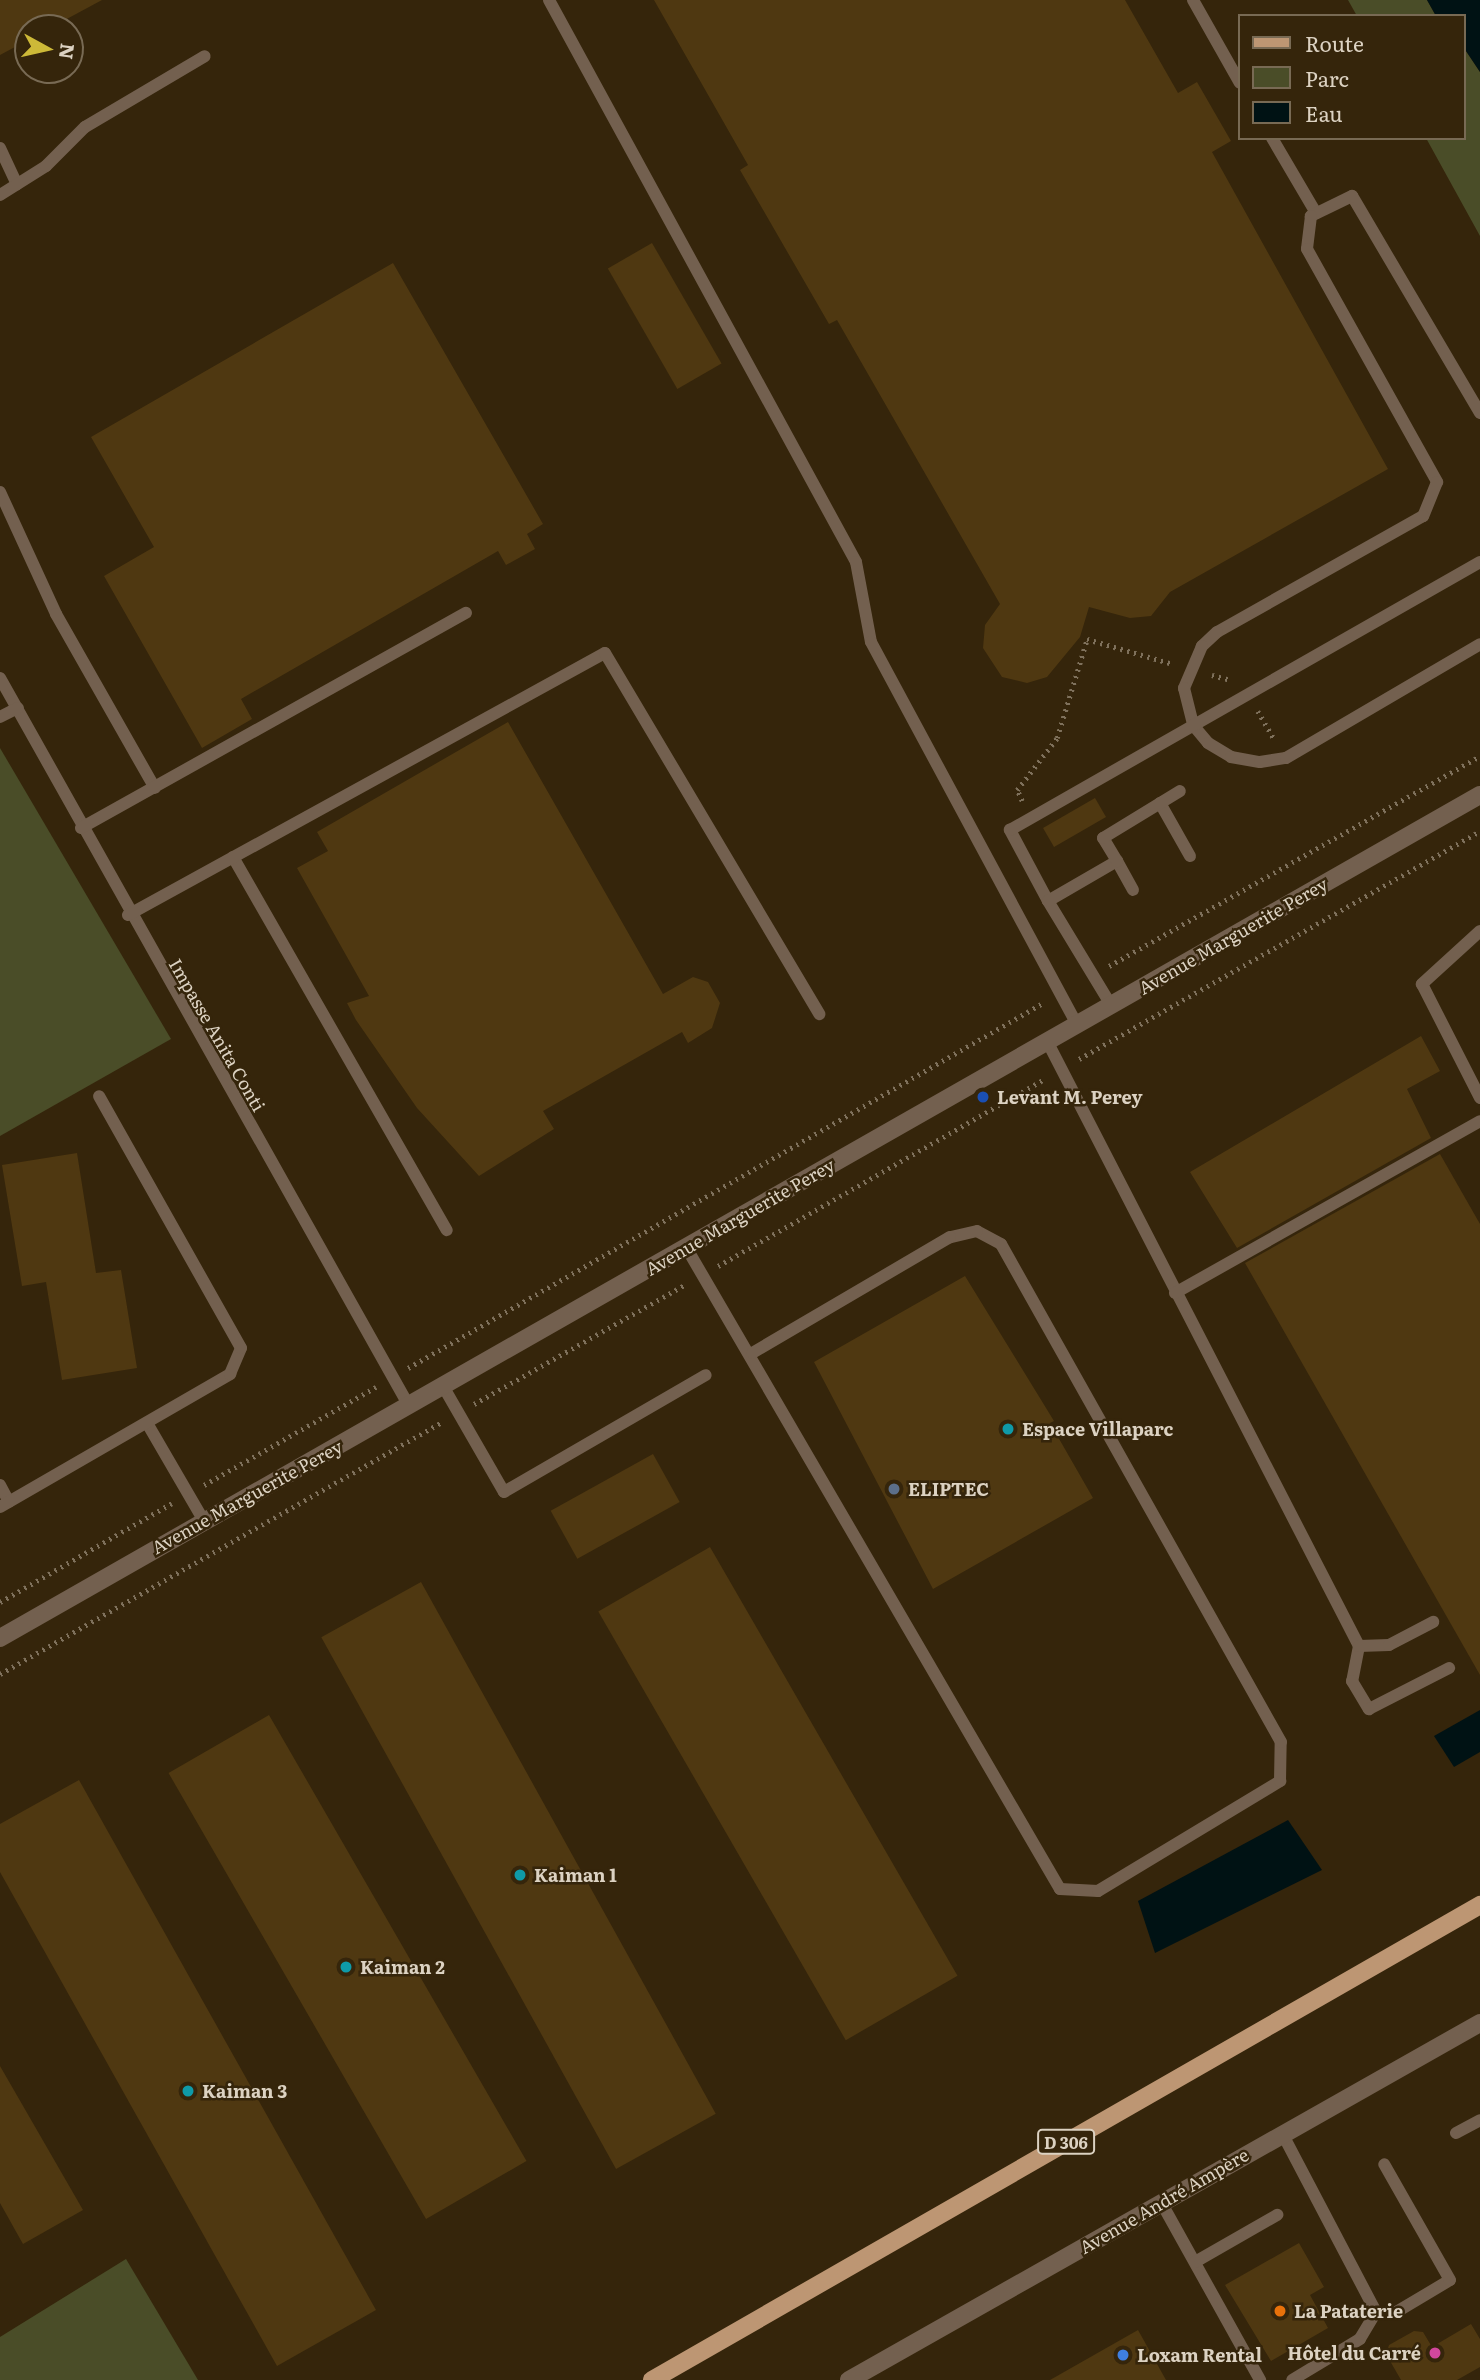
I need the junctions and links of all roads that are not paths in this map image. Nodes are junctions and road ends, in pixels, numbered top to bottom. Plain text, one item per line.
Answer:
1 (550, 0) edge
2 (1193, 0) edge
3 (205, 56) dead end
4 (1238, 79) edge
5 (1273, 140) edge
6 (0, 148) edge
7 (17, 184) junction
8 (0, 195) edge
9 (1316, 213) junction
10 (1480, 413) edge
11 (0, 492) edge
12 (1480, 562) edge
13 (466, 613) dead end
14 (1480, 644) edge
15 (0, 678) edge
16 (18, 708) junction
17 (0, 717) edge
18 (1193, 725) junction
19 (155, 788) junction
20 (1180, 791) dead end
21 (1480, 795) edge
22 (1160, 803) junction
23 (81, 828) junction
24 (1190, 856) dead end
25 (233, 857) junction
26 (1117, 861) junction
27 (1133, 890) dead end
28 (1048, 901) junction
29 (128, 915) junction
30 (1480, 931) edge
31 (1111, 1006) junction
32 (820, 1014) dead end
33 (1077, 1024) junction
34 (1047, 1041) junction
35 (99, 1096) dead end
36 (1480, 1098) edge
37 (1480, 1121) edge
38 (447, 1230) dead end
39 (686, 1247) junction
40 (1175, 1293) junction
41 (752, 1353) junction
42 (706, 1375) dead end
43 (443, 1386) junction
44 (409, 1406) junction
45 (147, 1423) junction
46 (0, 1485) edge
47 (5, 1504) edge
48 (204, 1521) junction
49 (1433, 1622) dead end
50 (0, 1637) edge
51 (1359, 1646) junction
52 (1449, 1668) dead end
53 (1480, 1905) edge
54 (1480, 2022) edge
55 (1480, 2120) edge
56 (1282, 2133) junction
57 (1456, 2133) dead end
58 (1384, 2164) dead end
59 (1161, 2202) junction
60 (1277, 2215) dead end
61 (1195, 2262) junction
62 (1376, 2312) junction
63 (652, 2380) edge
64 (849, 2380) edge
65 (1260, 2380) edge
66 (1292, 2380) edge

1 - 33 lane
2 - 4 lane
3 - 7 lane
5 - 9 lane
6 - 7 lane
7 - 8 lane
9 - 10 lane
9 - 18 lane
11 - 19 lane
12 - 18 lane
13 - 19 lane
14 - 18 lane
15 - 16 lane, Impasse Anita Conti
16 - 17 lane
16 - 23 lane, Impasse Anita Conti
18 - 28 lane
19 - 23 lane
20 - 22 lane
21 - 31 street, Avenue Marguerite Perey
22 - 24 lane
22 - 26 lane
23 - 29 lane, Impasse Anita Conti
25 - 29 lane
25 - 32 lane
25 - 38 lane
26 - 27 lane
26 - 28 lane
28 - 31 lane
29 - 44 lane, Impasse Anita Conti
30 - 36 lane
31 - 33 street, Avenue Marguerite Perey
33 - 34 street, Avenue Marguerite Perey
34 - 39 street, Avenue Marguerite Perey
34 - 40 lane
35 - 45 lane
37 - 40 lane
39 - 41 lane
39 - 43 street, Avenue Marguerite Perey
40 - 51 lane
41 - 41 lane
42 - 43 lane
43 - 44 street, Avenue Marguerite Perey
44 - 48 street, Avenue Marguerite Perey
45 - 47 lane
45 - 48 lane
46 - 47 lane
48 - 50 street, Avenue Marguerite Perey
49 - 51 lane
51 - 52 lane
53 - 63 main road, D 306
54 - 56 street, Avenue André Ampère
55 - 57 lane
56 - 59 street, Avenue André Ampère
56 - 62 lane
58 - 62 lane
59 - 61 lane
59 - 64 street, Avenue André Ampère
60 - 61 lane
61 - 65 lane
62 - 66 lane

